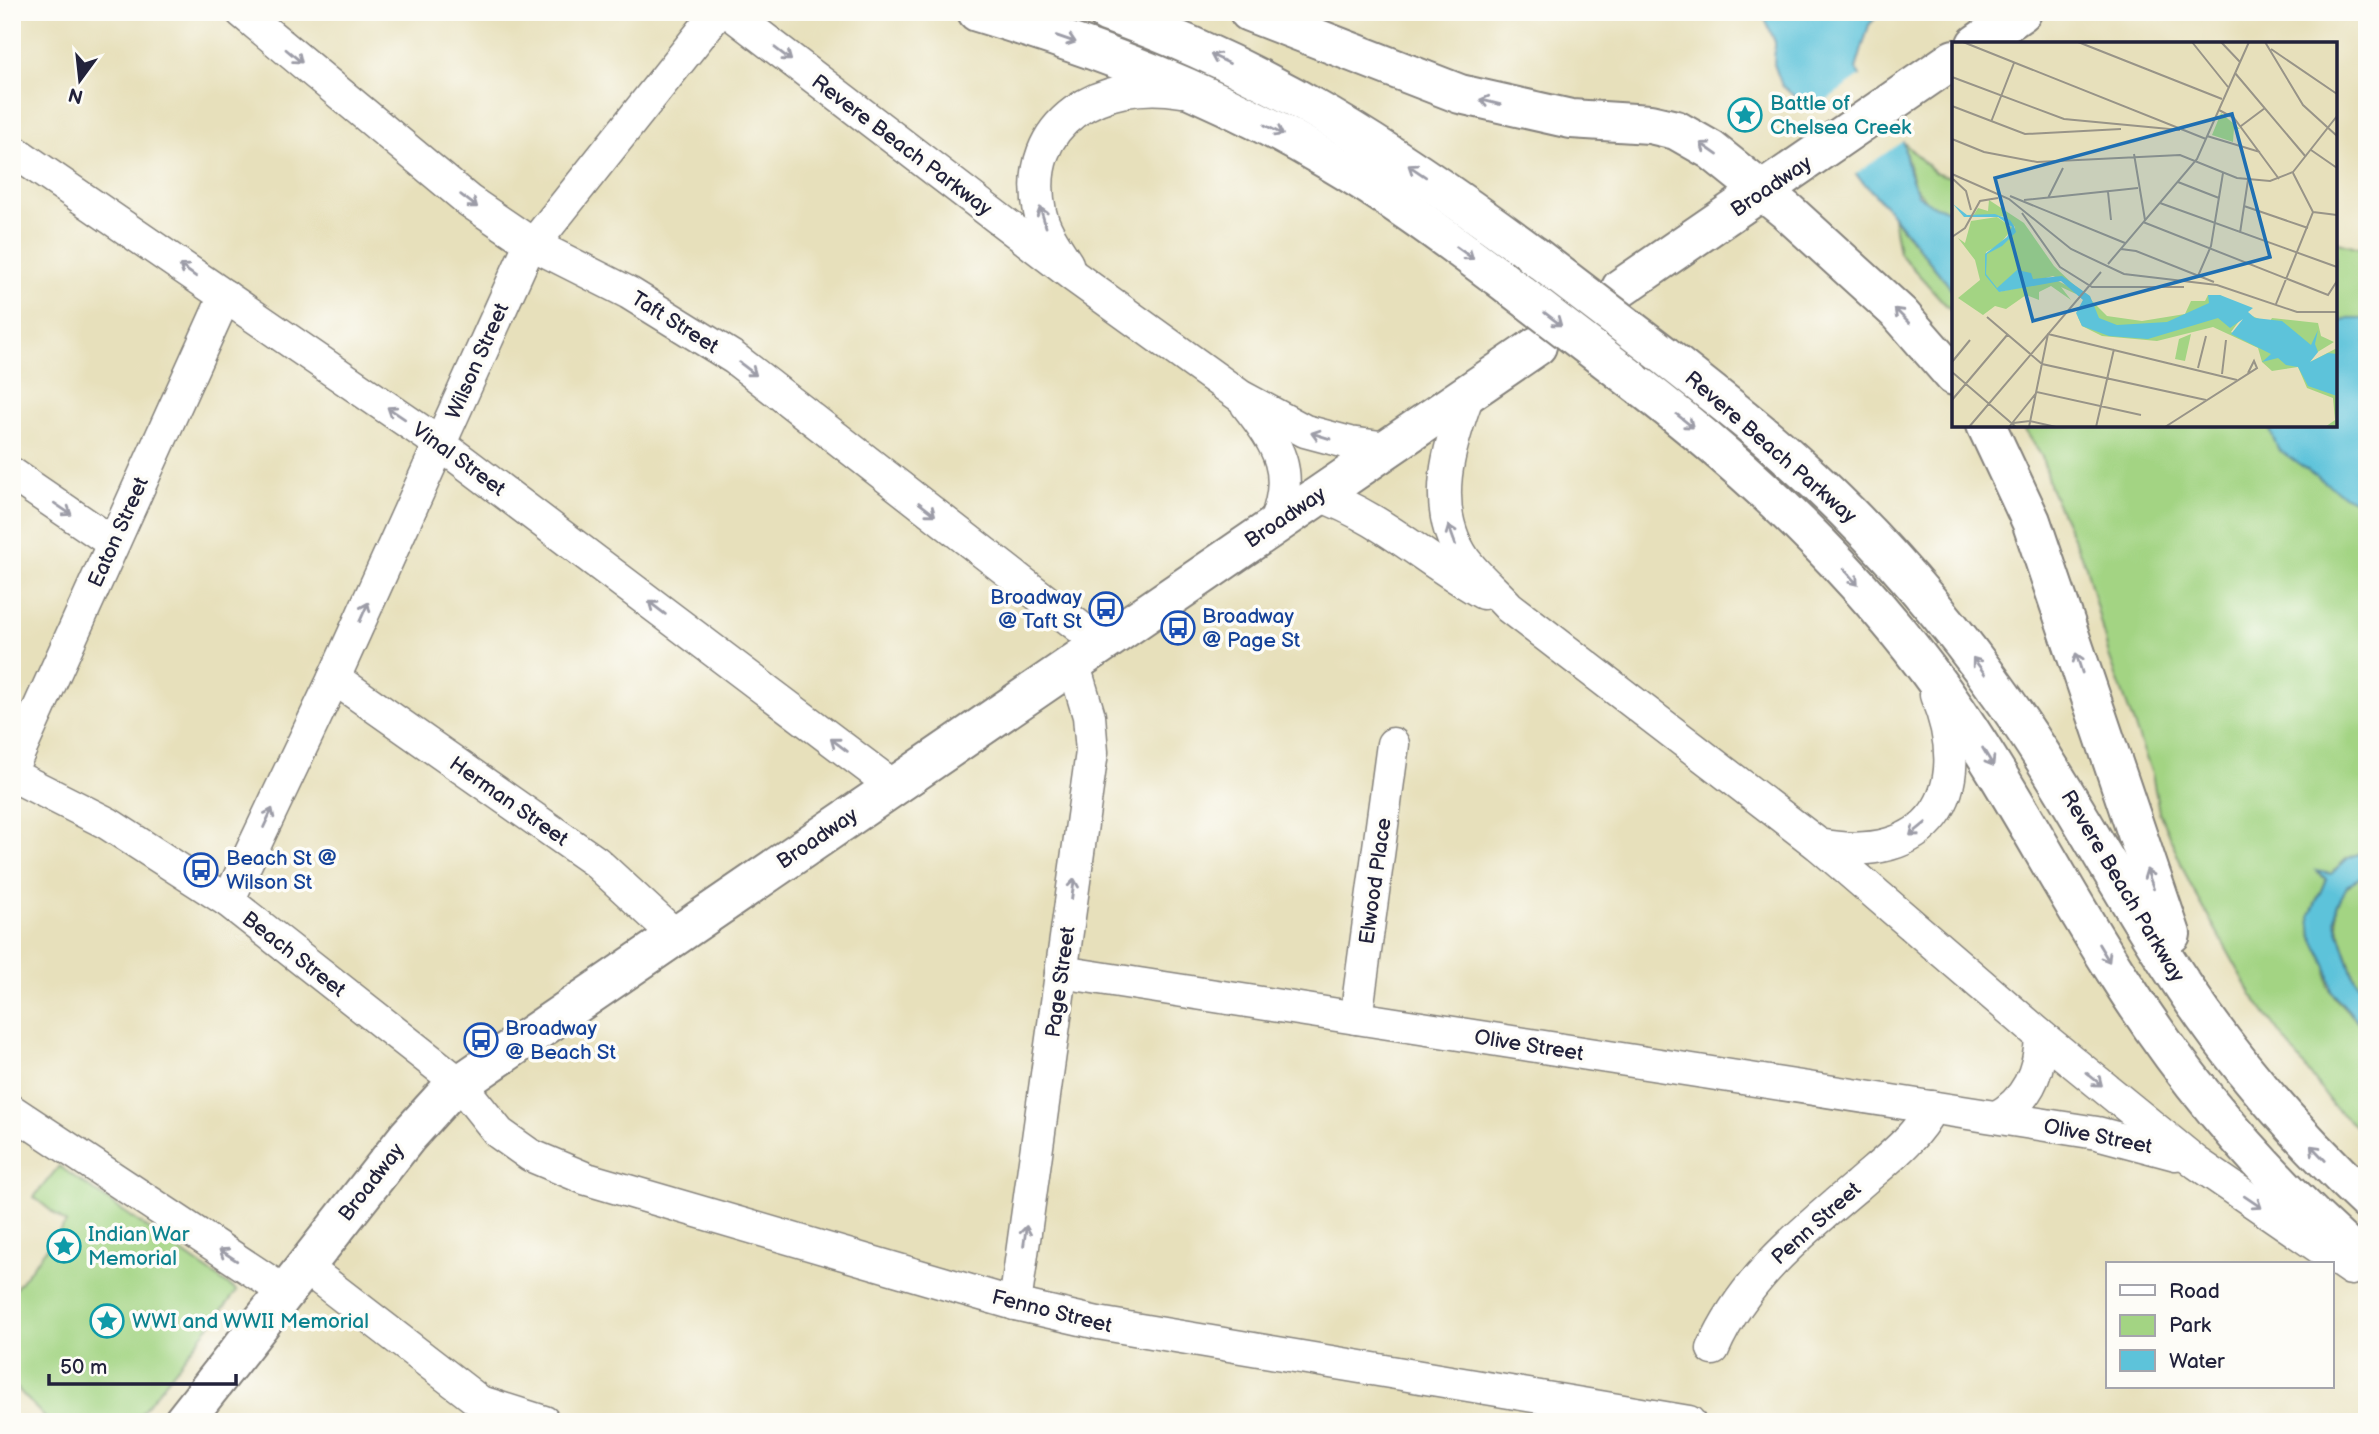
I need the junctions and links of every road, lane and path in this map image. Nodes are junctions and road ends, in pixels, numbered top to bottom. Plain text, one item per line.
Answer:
1 (242, 12) edge
2 (718, 12) edge
3 (729, 12) edge
4 (977, 12) edge
5 (1107, 12) edge
6 (1249, 12) edge
7 (2022, 12) edge
8 (1979, 42) edge
9 (1952, 60) edge
10 (1213, 99) junction
11 (12, 150) edge
12 (1762, 192) junction
13 (532, 244) junction
14 (1075, 277) junction
15 (1621, 288) dead end
16 (225, 296) junction
17 (1537, 346) dead end
18 (1952, 374) edge
19 (1469, 392) junction
20 (1240, 396) junction
21 (1987, 427) edge
22 (440, 444) junction
23 (1388, 448) junction
24 (12, 474) edge
25 (1318, 495) junction
26 (1274, 525) junction
27 (113, 543) junction
28 (1509, 607) junction
29 (1087, 653) junction
30 (1917, 656) junction
31 (334, 678) junction
32 (1393, 744) dead end
33 (12, 768) edge
34 (12, 775) edge
35 (893, 786) junction
36 (1819, 845) junction
37 (228, 901) junction
38 (675, 935) junction
39 (1061, 972) junction
40 (1356, 1018) junction
41 (2216, 1032) junction
42 (2041, 1036) junction
43 (459, 1083) junction
44 (1932, 1107) junction
45 (12, 1111) edge
46 (1997, 1117) junction
47 (2197, 1163) junction
48 (2367, 1201) edge
49 (2367, 1265) edge
50 (295, 1280) junction
51 (2367, 1280) edge
52 (1015, 1304) junction
53 (1713, 1349) dead end
54 (479, 1401) junction
55 (184, 1422) edge
56 (506, 1422) edge
57 (544, 1422) edge
58 (1689, 1422) edge

1 -> 13 street, Taft Street
2 - 13 street, Wilson Street
3 -> 14 street, Revere Beach Parkway
4 -> 10 main road, Revere Beach Parkway
41 -> 5 main road, Revere Beach Parkway, bridge
12 -> 6 main road
7 - 8 main road
9 - 12 main road, Broadway
14 -> 10 street, Revere Beach Parkway
10 -> 30 main road, Revere Beach Parkway, bridge
16 -> 11 street, Vinal Street
12 - 15 main road, Broadway
18 -> 12 main road
13 - 22 street, Wilson Street
13 -> 29 street, Taft Street
14 - 20 street, Revere Beach Parkway
22 -> 16 street, Vinal Street
16 - 27 street, Eaton Street
17 - 19 main road, Broadway
19 - 23 main road, Broadway
28 -> 19 street, Revere Beach Parkway
23 -> 20 street, Revere Beach Parkway
20 - 26 street, Revere Beach Parkway
41 -> 21 main road
31 -> 22 street, Wilson Street
35 -> 22 street, Vinal Street
23 - 25 main road, Broadway
24 -> 27 street
25 - 26 main road, Broadway
25 - 28 street, Revere Beach Parkway
26 - 29 main road, Broadway
27 - 33 street, Eaton Street
28 - 36 street, Revere Beach Parkway
29 - 35 main road, Broadway
39 -> 29 street, Page Street
30 -> 36 street, Revere Beach Parkway
30 -> 49 main road, Revere Beach Parkway
37 -> 31 street, Wilson Street
31 - 38 street, Herman Street
32 - 40 street, Elwood Place
34 - 37 street, Beach Street
35 - 38 main road, Broadway
36 - 42 street, Revere Beach Parkway
37 - 43 street, Beach Street
38 - 43 main road, Broadway
39 - 40 street, Olive Street
52 -> 39 street, Page Street
40 - 44 street, Olive Street
48 -> 41 main road, Revere Beach Parkway
42 - 46 street, Olive Street
42 -> 47 street, Revere Beach Parkway
43 - 50 main road, Broadway
43 - 52 street, Fenno Street
44 - 46 street, Olive Street
44 - 53 street, Penn Street
50 -> 45 street
46 - 47 street, Olive Street
47 -> 51 street, Revere Beach Parkway
50 - 54 street
50 - 55 main road, Broadway
52 - 58 street, Fenno Street
54 - 56 street
54 - 57 street

